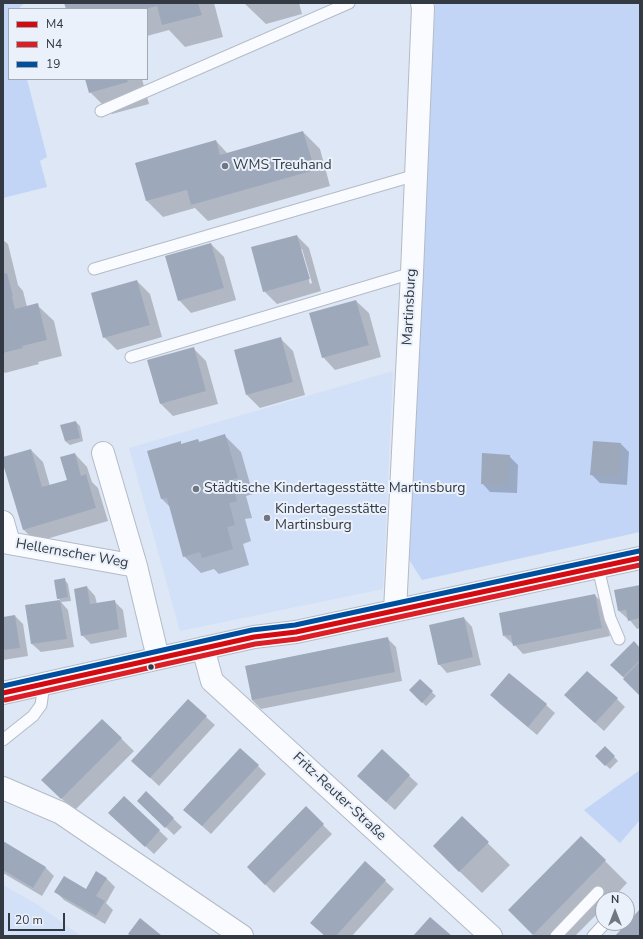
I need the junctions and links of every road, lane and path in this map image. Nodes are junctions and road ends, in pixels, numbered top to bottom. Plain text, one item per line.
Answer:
1 (349, 3) edge
2 (422, 3) edge
3 (101, 111) dead end
4 (416, 175) junction
5 (94, 269) dead end
6 (412, 273) junction
7 (131, 357) dead end
8 (103, 454) dead end
9 (3, 522) edge
10 (6, 542) edge
11 (640, 558) edge
12 (136, 566) junction
13 (598, 568) junction
14 (395, 611) junction
15 (619, 639) dead end
16 (203, 648) junction
17 (158, 658) junction
18 (44, 684) junction
19 (3, 693) edge
20 (3, 740) edge
21 (3, 788) edge
22 (595, 895) edge
23 (242, 936) edge
24 (491, 936) edge
25 (556, 936) edge

1 - 3 lane
2 - 4 street, Martinsburg
4 - 5 lane
4 - 6 street, Martinsburg
6 - 7 lane
6 - 14 street, Martinsburg
8 - 12 street, Hellernscher Weg
9 - 10 street, Hellernscher Weg
10 - 12 street, Hellernscher Weg
11 - 13 street
12 - 17 street, Hellernscher Weg
13 - 14 street
13 - 15 lane
14 - 16 street
16 - 17 street
16 - 24 street, Fritz-Reuter-Straße
17 - 18 street
18 - 19 street
18 - 20 lane
21 - 23 street
22 - 25 lane

